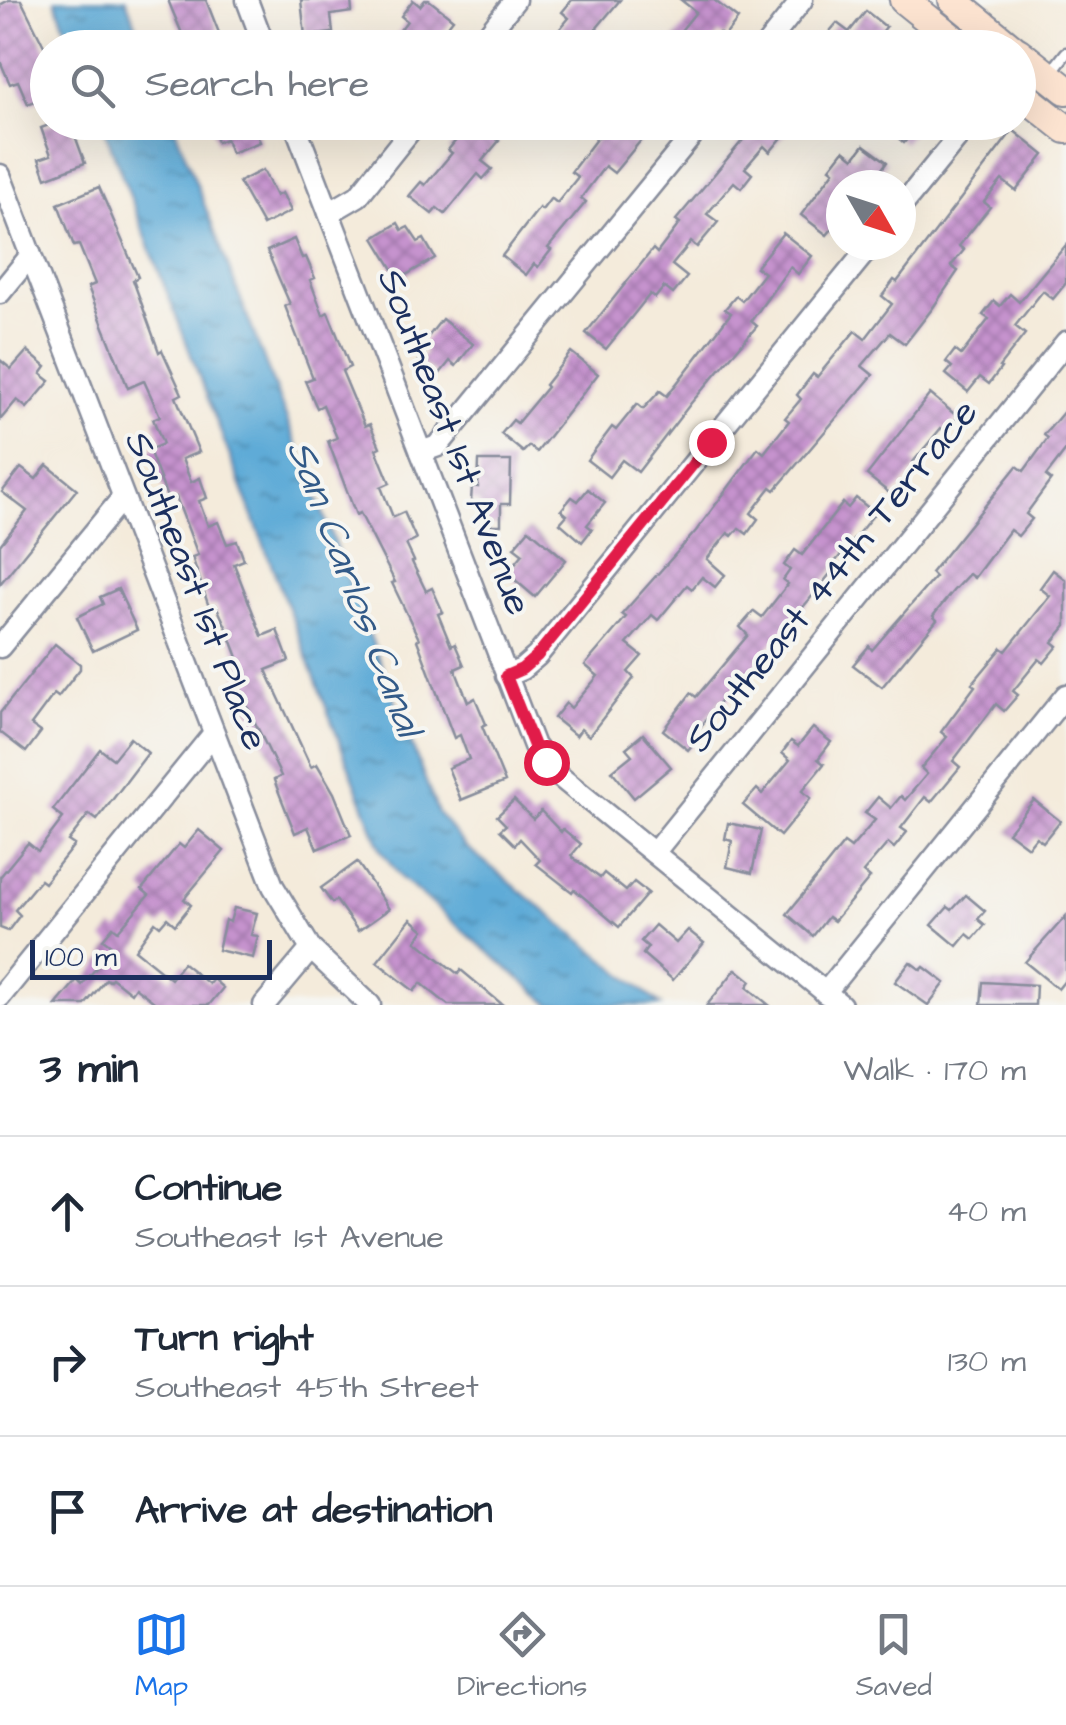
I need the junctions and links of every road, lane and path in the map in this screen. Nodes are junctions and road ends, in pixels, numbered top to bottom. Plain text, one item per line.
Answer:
1 (247, 0) edge
2 (516, 0) edge
3 (802, 0) edge
4 (904, 0) edge
5 (953, 0) edge
6 (258, 30) edge
7 (492, 30) edge
8 (778, 30) edge
9 (942, 30) edge
10 (990, 30) edge
11 (1066, 53) edge
12 (1036, 67) edge
13 (1057, 83) edge
14 (1036, 105) edge
15 (1066, 129) edge
16 (301, 140) edge
17 (402, 140) edge
18 (688, 140) edge
19 (956, 140) edge
20 (0, 175) edge
21 (916, 189) edge
22 (329, 213) junction
23 (31, 256) junction
24 (858, 260) edge
25 (0, 294) edge
26 (1066, 342) edge
27 (420, 452) junction
28 (122, 497) junction
29 (0, 648) edge
30 (506, 676) junction
31 (1066, 695) edge
32 (214, 733) junction
33 (654, 854) junction
34 (311, 949) junction
35 (0, 998) edge
36 (833, 999) edge
37 (264, 1005) edge
38 (370, 1005) edge

1 - 6 street
2 - 7 street
3 - 8 street
4 - 9 main road
5 - 10 main road
11 - 13 lane
12 - 13 main road
14 - 15 main road
16 - 22 street, Southeast 1st Avenue
17 - 22 street
18 - 27 street
19 - 21 street
20 - 23 street, Southeast 1st Place
22 - 27 street, Southeast 1st Avenue
23 - 25 street
23 - 28 street, Southeast 1st Place
24 - 30 street
26 - 33 street, Southeast 44th Terrace
27 - 30 street, Southeast 1st Avenue
28 - 29 street
28 - 32 street, Southeast 1st Place
30 - 33 street, Southeast 1st Avenue
31 - 36 street
32 - 34 street, Southeast 1st Place
32 - 35 street
33 - 36 street, Southeast 1st Avenue
34 - 37 street
34 - 38 street, Southeast 1st Place

